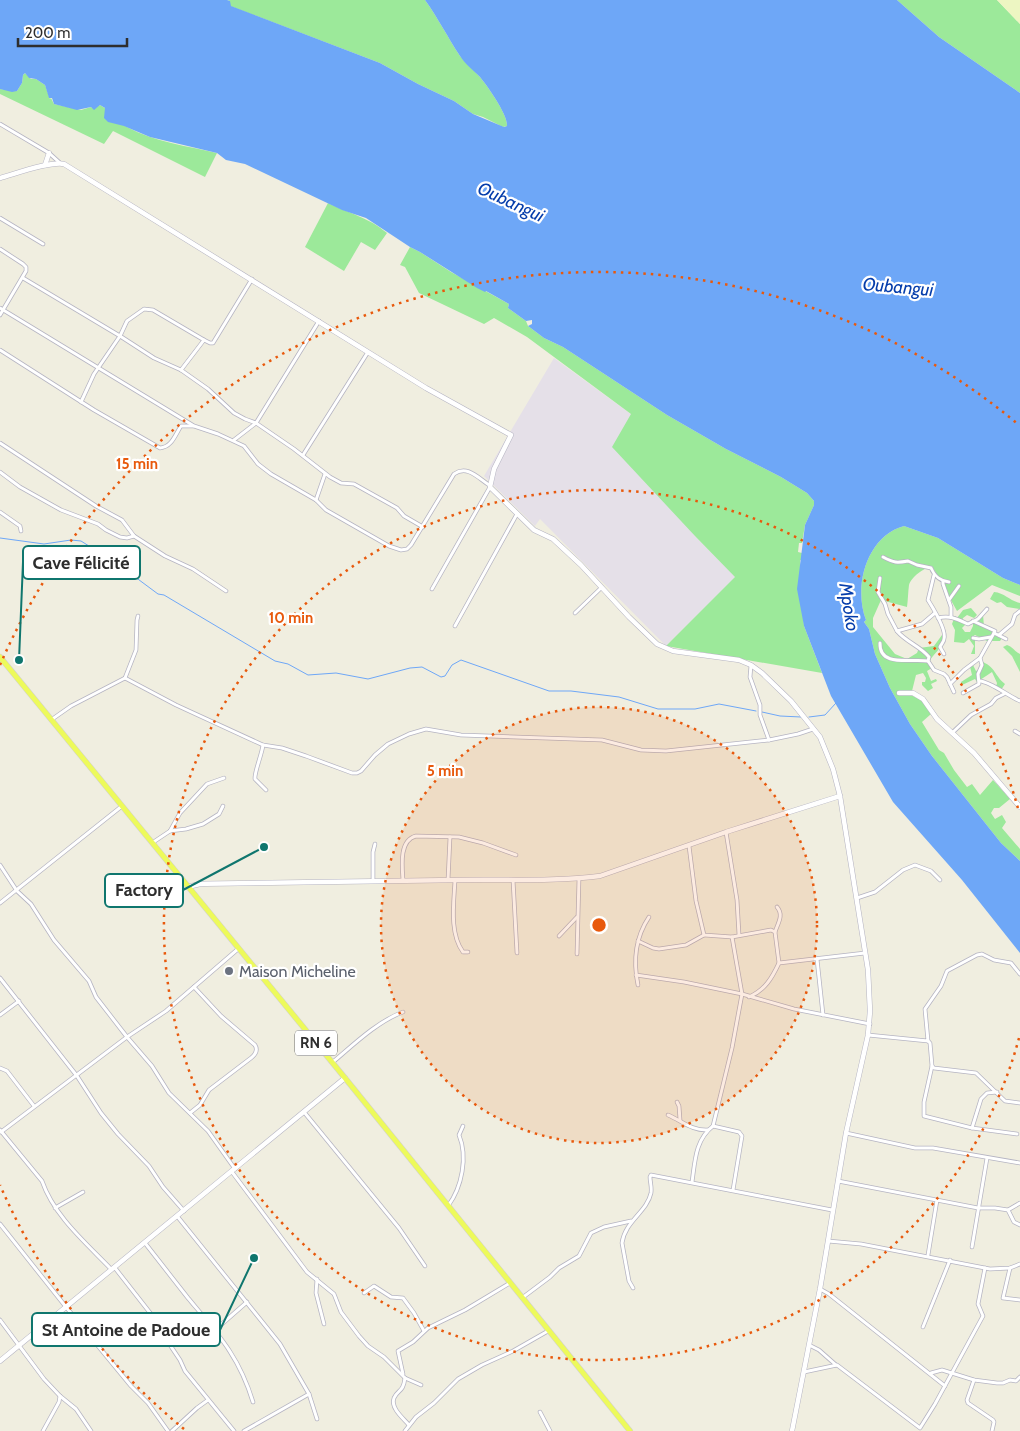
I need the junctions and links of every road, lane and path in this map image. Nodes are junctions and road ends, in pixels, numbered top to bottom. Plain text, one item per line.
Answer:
1 (0, 124) edge
2 (49, 153) junction
3 (60, 163) junction
4 (45, 165) junction
5 (0, 178) edge
6 (0, 218) edge
7 (43, 244) dead end
8 (0, 249) edge
9 (23, 278) junction
10 (252, 280) junction
11 (2, 308) edge
12 (0, 315) edge
13 (319, 321) junction
14 (120, 336) junction
15 (204, 340) junction
16 (0, 350) edge
17 (368, 351) junction
18 (100, 367) junction
19 (181, 370) junction
20 (81, 402) junction
21 (256, 423) junction
22 (194, 426) junction
23 (234, 440) junction
24 (0, 443) edge
25 (303, 455) junction
26 (0, 472) edge
27 (325, 474) junction
28 (489, 486) junction
29 (316, 500) junction
30 (0, 512) edge
31 (518, 513) junction
32 (423, 527) junction
33 (22, 531) dead end
34 (134, 536) junction
35 (883, 557) dead end
36 (934, 575) junction
37 (880, 578) dead end
38 (943, 581) junction
39 (949, 582) dead end
40 (959, 586) dead end
41 (601, 588) junction
42 (432, 589) dead end
43 (226, 591) dead end
44 (949, 600) junction
45 (986, 609) dead end
46 (1020, 611) edge
47 (575, 613) dead end
48 (935, 613) junction
49 (138, 616) dead end
50 (951, 617) junction
51 (938, 618) junction
52 (973, 621) junction
53 (455, 626) dead end
54 (897, 631) junction
55 (993, 635) junction
56 (999, 635) junction
57 (973, 638) dead end
58 (1006, 639) dead end
59 (880, 643) dead end
60 (944, 654) dead end
61 (0, 657) edge
62 (980, 658) junction
63 (928, 661) junction
64 (751, 665) junction
65 (125, 678) junction
66 (980, 681) junction
67 (950, 684) junction
68 (954, 692) dead end
69 (899, 693) dead end
70 (962, 693) dead end
71 (1004, 694) junction
72 (1020, 701) edge
73 (51, 720) junction
74 (814, 729) junction
75 (1015, 731) dead end
76 (952, 733) junction
77 (1020, 734) edge
78 (769, 740) junction
79 (264, 745) junction
80 (224, 778) dead end
81 (266, 790) dead end
82 (840, 796) junction
83 (1018, 800) edge
84 (122, 806) junction
85 (223, 806) dead end
86 (1020, 807) edge
87 (170, 831) junction
88 (726, 832) junction
89 (450, 837) junction
90 (151, 843) junction
91 (375, 844) dead end
92 (690, 846) junction
93 (516, 855) dead end
94 (0, 865) edge
95 (579, 878) junction
96 (373, 880) junction
97 (403, 880) junction
98 (448, 880) junction
99 (455, 880) junction
100 (513, 880) junction
101 (940, 880) dead end
102 (187, 887) junction
103 (17, 891) junction
104 (857, 898) junction
105 (0, 903) edge
106 (777, 907) dead end
107 (577, 917) junction
108 (649, 917) dead end
109 (775, 932) junction
110 (704, 935) junction
111 (739, 935) junction
112 (559, 936) dead end
113 (732, 937) junction
114 (638, 941) junction
115 (238, 949) junction
116 (468, 952) dead end
117 (517, 953) dead end
118 (865, 953) junction
119 (577, 954) dead end
120 (817, 959) junction
121 (779, 963) junction
122 (1020, 974) edge
123 (636, 975) junction
124 (0, 978) edge
125 (638, 985) dead end
126 (194, 987) junction
127 (742, 994) junction
128 (749, 997) junction
129 (19, 1001) junction
130 (403, 1012) dead end
131 (0, 1015) edge
132 (822, 1015) junction
133 (870, 1024) junction
134 (868, 1035) junction
135 (127, 1037) junction
136 (928, 1041) junction
137 (332, 1063) junction
138 (932, 1066) junction
139 (0, 1068) edge
140 (77, 1076) junction
141 (345, 1078) junction
142 (997, 1092) junction
143 (677, 1102) dead end
144 (1020, 1103) edge
145 (34, 1106) junction
146 (304, 1112) junction
147 (190, 1113) junction
148 (668, 1115) dead end
149 (680, 1120) junction
150 (463, 1126) dead end
151 (713, 1126) junction
152 (972, 1128) junction
153 (708, 1130) junction
154 (1, 1131) edge
155 (846, 1133) junction
156 (1017, 1134) dead end
157 (987, 1158) junction
158 (1020, 1163) edge
159 (233, 1171) junction
160 (837, 1180) junction
161 (692, 1182) junction
162 (733, 1190) junction
163 (83, 1192) dead end
164 (937, 1200) junction
165 (1020, 1203) edge
166 (448, 1207) junction
167 (55, 1208) junction
168 (978, 1208) junction
169 (832, 1210) junction
170 (1008, 1210) junction
171 (184, 1211) junction
172 (177, 1216) junction
173 (636, 1220) junction
174 (0, 1224) edge
175 (1020, 1225) edge
176 (828, 1241) junction
177 (145, 1243) junction
178 (972, 1247) dead end
179 (928, 1255) junction
180 (950, 1260) junction
181 (1020, 1264) edge
182 (425, 1266) dead end
183 (985, 1268) junction
184 (1010, 1268) junction
185 (113, 1269) junction
186 (317, 1279) junction
187 (510, 1283) junction
188 (633, 1288) dead end
189 (820, 1289) junction
190 (364, 1293) dead end
191 (522, 1298) junction
192 (1020, 1300) edge
193 (247, 1302) junction
194 (66, 1307) junction
195 (0, 1320) edge
196 (324, 1324) dead end
197 (923, 1327) dead end
198 (215, 1330) junction
199 (424, 1331) junction
200 (548, 1331) junction
201 (20, 1345) junction
202 (809, 1345) junction
203 (0, 1362) edge
204 (837, 1366) junction
205 (803, 1372) junction
206 (952, 1372) junction
207 (403, 1374) junction
208 (931, 1374) junction
209 (1020, 1376) edge
210 (405, 1378) junction
211 (974, 1380) junction
212 (421, 1385) dead end
213 (945, 1386) junction
214 (310, 1394) junction
215 (60, 1396) junction
216 (208, 1400) junction
217 (252, 1402) dead end
218 (540, 1412) dead end
219 (318, 1419) dead end
220 (409, 1425) junction
221 (43, 1431) edge
222 (91, 1431) edge
223 (170, 1431) edge
224 (234, 1431) edge
225 (244, 1431) edge
226 (405, 1431) edge
227 (550, 1431) edge
228 (630, 1431) edge
229 (792, 1431) edge
230 (992, 1431) edge

1 - 2 street
2 - 3 street
2 - 4 street
3 - 4 street
3 - 10 street
4 - 5 street
6 - 7 street
8 - 9 street
9 - 11 street
9 - 14 street
10 - 13 street
10 - 15 street
11 - 12 street
11 - 18 street
13 - 17 street
13 - 21 street
14 - 15 street
14 - 18 street
14 - 19 street
15 - 19 street
16 - 20 street
17 - 25 street
17 - 28 street
18 - 20 street
18 - 22 street
19 - 21 street
20 - 22 street
21 - 23 street
21 - 25 street
22 - 23 street
23 - 29 street
24 - 34 street
25 - 27 street
26 - 34 street
27 - 29 street
27 - 32 street
28 - 31 street
28 - 32 street
28 - 42 street
29 - 32 street
30 - 33 street
31 - 41 street
31 - 53 street
34 - 43 street
35 - 36 street
36 - 38 street
36 - 48 street
37 - 54 street
38 - 39 street
38 - 44 street
40 - 44 street
41 - 47 street
41 - 64 street
44 - 50 street
45 - 52 street
46 - 56 street
48 - 51 street
48 - 54 street
49 - 65 street
50 - 51 street
50 - 52 street
51 - 60 street
52 - 55 street
54 - 63 street
55 - 56 street
55 - 57 street
55 - 62 street
56 - 58 street
59 - 63 street
61 - 73 main road, RN 6
62 - 66 street
62 - 67 street
63 - 67 street
64 - 74 street
64 - 78 street
65 - 73 street
65 - 79 street
66 - 70 street
66 - 71 street
67 - 68 street
69 - 76 street
71 - 72 street
71 - 76 street
73 - 84 main road, RN 6
74 - 78 street
74 - 82 street
75 - 77 street
76 - 83 street
78 - 79 street
79 - 81 street
80 - 87 street
82 - 88 street
82 - 104 street
83 - 86 street
84 - 90 main road, RN 6
84 - 103 street
85 - 87 street
87 - 90 street
88 - 92 street
88 - 111 street
89 - 93 street
89 - 97 street
89 - 98 street
90 - 102 main road, RN 6
91 - 96 street
92 - 95 street
92 - 110 street
94 - 103 street
95 - 100 street
95 - 107 street
96 - 97 street
96 - 102 street
97 - 98 street
98 - 99 street
99 - 100 street
99 - 116 street
100 - 117 street
101 - 104 street
102 - 115 main road, RN 6
103 - 105 street
103 - 135 street
104 - 118 street
106 - 109 street
107 - 112 street
107 - 119 street
108 - 114 street
109 - 111 street
109 - 121 street
110 - 113 street
110 - 114 street
111 - 113 street
113 - 127 street
114 - 123 street
115 - 126 street
115 - 137 main road, RN 6
118 - 120 street
118 - 133 street
120 - 121 street
120 - 132 street
121 - 128 street
122 - 136 street
123 - 125 street
123 - 127 street
124 - 129 street
126 - 135 street
126 - 147 street
127 - 128 street
127 - 151 street
128 - 132 street
129 - 131 street
129 - 140 street
130 - 137 street
132 - 133 street
133 - 134 street
134 - 136 street
134 - 155 street
135 - 140 street
135 - 147 street
136 - 138 street
137 - 141 main road, RN 6
138 - 142 street
138 - 152 street
139 - 145 street
140 - 145 street
140 - 171 street
141 - 146 street
141 - 166 main road, RN 6
142 - 144 street
142 - 152 street
143 - 149 street
145 - 154 street
146 - 159 street
146 - 182 street
147 - 159 street
148 - 149 street
149 - 153 street
150 - 166 street
151 - 153 street
151 - 162 street
152 - 156 street
153 - 161 street
154 - 167 street
155 - 157 street
155 - 160 street
157 - 158 street
157 - 168 street
159 - 171 street
159 - 186 street
160 - 164 street
160 - 169 street
161 - 162 street
161 - 173 street
162 - 169 street
163 - 167 street
164 - 168 street
164 - 179 street
165 - 170 street
166 - 187 main road, RN 6
167 - 185 street
168 - 170 street
168 - 178 street
169 - 176 street
170 - 175 street
171 - 172 street
172 - 177 street
172 - 193 street
173 - 188 street
173 - 191 street
174 - 194 street
176 - 179 street
176 - 189 street
177 - 185 street
177 - 198 street
179 - 180 street
180 - 183 street
180 - 197 street
181 - 184 street
183 - 184 street
183 - 206 street
184 - 192 street
185 - 194 street
185 - 216 street
186 - 196 street
186 - 207 street
187 - 191 main road, RN 6
187 - 199 street
189 - 202 street
189 - 208 street
190 - 199 street
191 - 200 main road, RN 6
193 - 198 street
193 - 214 street
194 - 201 street
194 - 223 street
195 - 201 street
198 - 217 street
199 - 207 street
200 - 220 street
200 - 228 main road, RN 6
201 - 203 street
201 - 215 street
202 - 204 street
202 - 205 street
204 - 205 street
204 - 213 street
205 - 229 street
206 - 208 street
206 - 211 street
206 - 213 street
207 - 210 street
208 - 213 street
209 - 211 street
210 - 212 street
210 - 220 street
211 - 230 street
214 - 219 street
214 - 225 street
215 - 221 street
215 - 222 street
216 - 223 street
216 - 224 street
218 - 227 street
220 - 226 street

